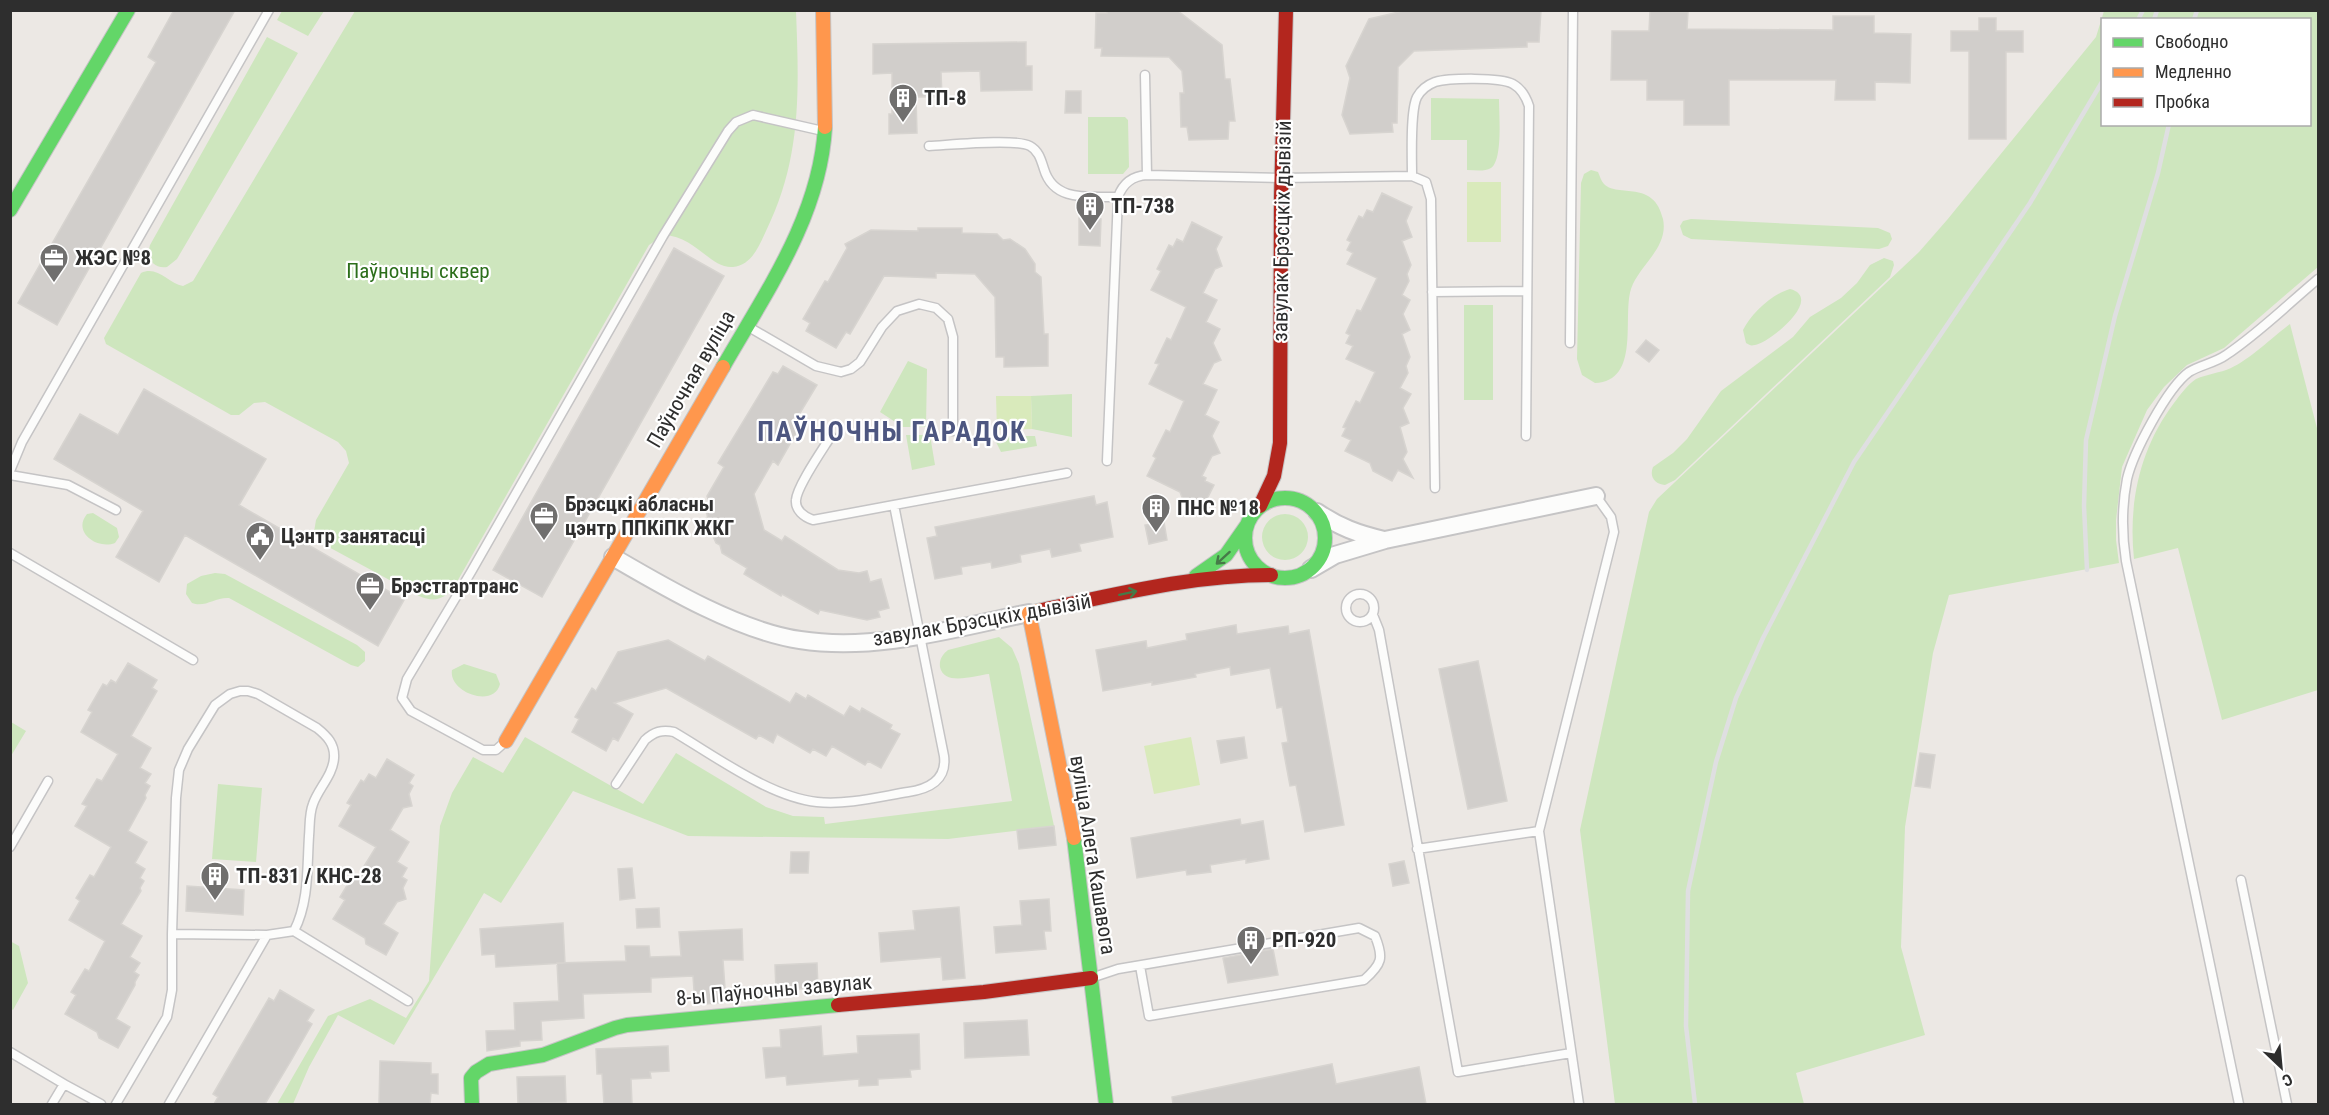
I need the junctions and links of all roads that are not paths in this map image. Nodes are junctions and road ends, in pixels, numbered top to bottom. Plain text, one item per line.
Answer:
1 (128, 10) edge
2 (269, 10) edge
3 (823, 10) edge
4 (1286, 10) edge
5 (1573, 10) edge
6 (1145, 75) dead end
7 (825, 131) junction
8 (929, 146) dead end
9 (1147, 175) junction
10 (1412, 176) junction
11 (1282, 178) junction
12 (1118, 197) junction
13 (13, 201) edge
14 (2319, 279) edge
15 (1527, 291) junction
16 (1432, 292) junction
17 (746, 326) junction
18 (1570, 343) dead end
19 (953, 431) dead end
20 (831, 436) dead end
21 (1526, 436) dead end
22 (1280, 452) junction
23 (1107, 461) dead end
24 (10, 473) edge
25 (1067, 473) dead end
26 (1435, 488) dead end
27 (1596, 496) joint
28 (894, 505) junction
29 (1260, 506) junction
30 (1313, 509) junction
31 (116, 510) dead end
32 (1248, 523) junction
33 (1385, 540) junction
34 (10, 553) edge
35 (613, 557) junction
36 (1311, 569) junction
37 (1271, 575) junction
38 (1187, 581) junction
39 (1029, 613) junction
40 (1373, 615) dead end
41 (920, 635) junction
42 (193, 660) dead end
43 (506, 741) joint
44 (48, 781) dead end
45 (616, 784) dead end
46 (1539, 831) junction
47 (10, 847) edge
48 (1417, 849) junction
49 (2241, 880) dead end
50 (294, 931) junction
51 (172, 934) junction
52 (267, 935) junction
53 (1140, 966) junction
54 (1091, 978) junction
55 (408, 1001) dead end
56 (10, 1052) edge
57 (1571, 1053) junction
58 (64, 1084) junction
59 (52, 1104) edge
60 (101, 1104) edge
61 (116, 1104) edge
62 (169, 1104) edge
63 (472, 1104) edge
64 (1106, 1104) edge
65 (1580, 1104) edge
66 (2239, 1104) edge
67 (2287, 1104) edge

1 - 13 street
2 - 24 lane
3 - 7 street, Паўночная вуліца
4 - 11 street, завулак Брэсцкіх дывізій
5 - 18 lane
6 - 9 lane
7 - 17 street, Паўночная вуліца
7 - 43 lane
8 - 12 lane
9 - 11 lane
9 - 12 lane
10 - 11 lane
10 - 15 lane
10 - 16 lane
11 - 22 street, завулак Брэсцкіх дывізій
12 - 23 lane
14 - 66 lane
15 - 16 lane
15 - 21 lane
16 - 26 lane
17 - 19 lane
17 - 35 street, Паўночная вуліца
20 - 28 lane
22 - 29 street, завулак Брэсцкіх дывізій
22 - 30 street, завулак Брэсцкіх дывізій
24 - 31 lane
25 - 28 lane
27 - 33 street, завулак Брэсцкіх дывізій
27 - 46 lane
28 - 41 lane
29 - 30 street
29 - 32 street
30 - 33 street, завулак Брэсцкіх дывізій
30 - 36 street
32 - 37 street
32 -> 38 street, завулак Брэсцкіх дывізій
33 - 36 street, завулак Брэсцкіх дывізій
34 - 42 lane
35 - 41 street, завулак Брэсцкіх дывізій
35 - 43 street, Паўночная вуліца
36 - 37 street
37 - 38 street, завулак Брэсцкіх дывізій
39 -> 38 street, завулак Брэсцкіх дывізій
39 - 41 street, завулак Брэсцкіх дывізій
39 - 54 street, вуліца Алега Кашавога
40 - 48 lane
41 - 45 lane
44 - 47 lane
46 - 48 lane
46 - 57 lane
48 - 57 lane
49 - 67 lane
50 - 51 lane
50 - 52 lane
50 - 55 lane
51 - 52 lane
51 - 61 lane
52 - 62 lane
53 - 53 lane
53 - 54 lane
54 - 63 street, 8-ы Паўночны завулак
54 - 64 street, вуліца Алега Кашавога
56 - 58 lane
57 - 65 lane
58 - 59 lane
58 - 60 lane

